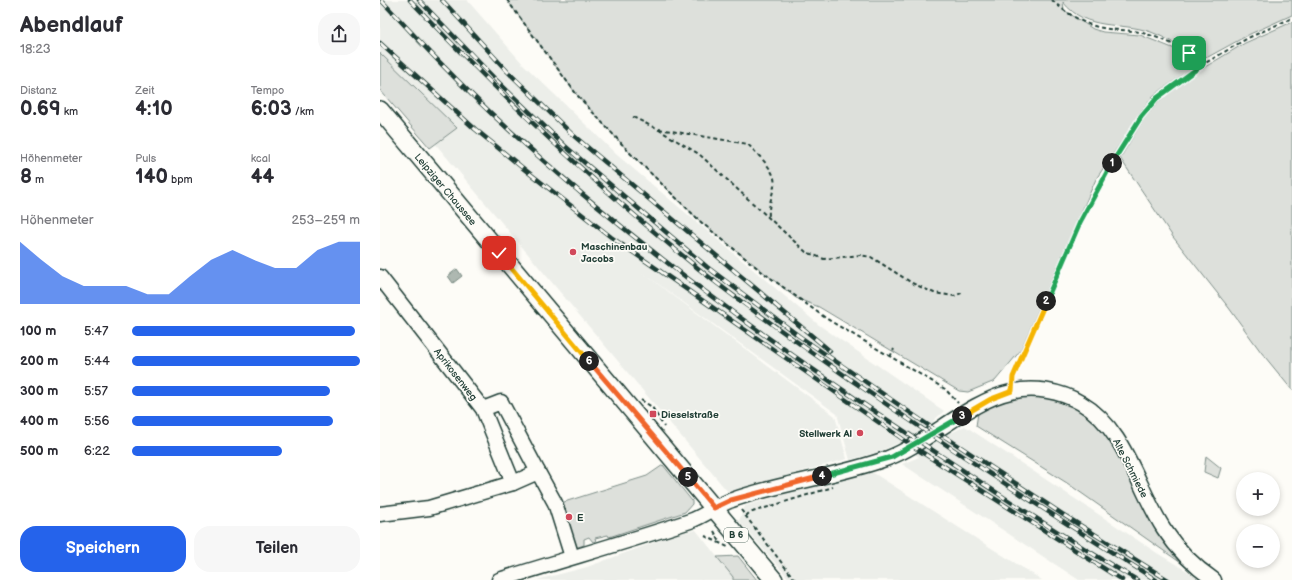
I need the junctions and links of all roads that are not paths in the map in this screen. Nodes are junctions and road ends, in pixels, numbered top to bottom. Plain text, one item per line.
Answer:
1 (380, 110) edge
2 (380, 277) edge
3 (483, 409) junction
4 (538, 472) junction
5 (513, 483) junction
6 (714, 508) junction
7 (380, 514) edge
8 (572, 557) junction
9 (499, 580) edge
10 (774, 580) edge
11 (1214, 580) edge

1 - 6 main road, Leipziger Chaussee / B 6
2 - 3 street, Aprikosenweg
3 - 4 street
3 - 5 street, Aprikosenweg
4 - 5 street
4 - 8 street
5 - 7 street
6 - 8 street
6 - 10 main road, Leipziger Chaussee / B 6
6 - 11 street, Alte Schmiede
8 - 9 street

